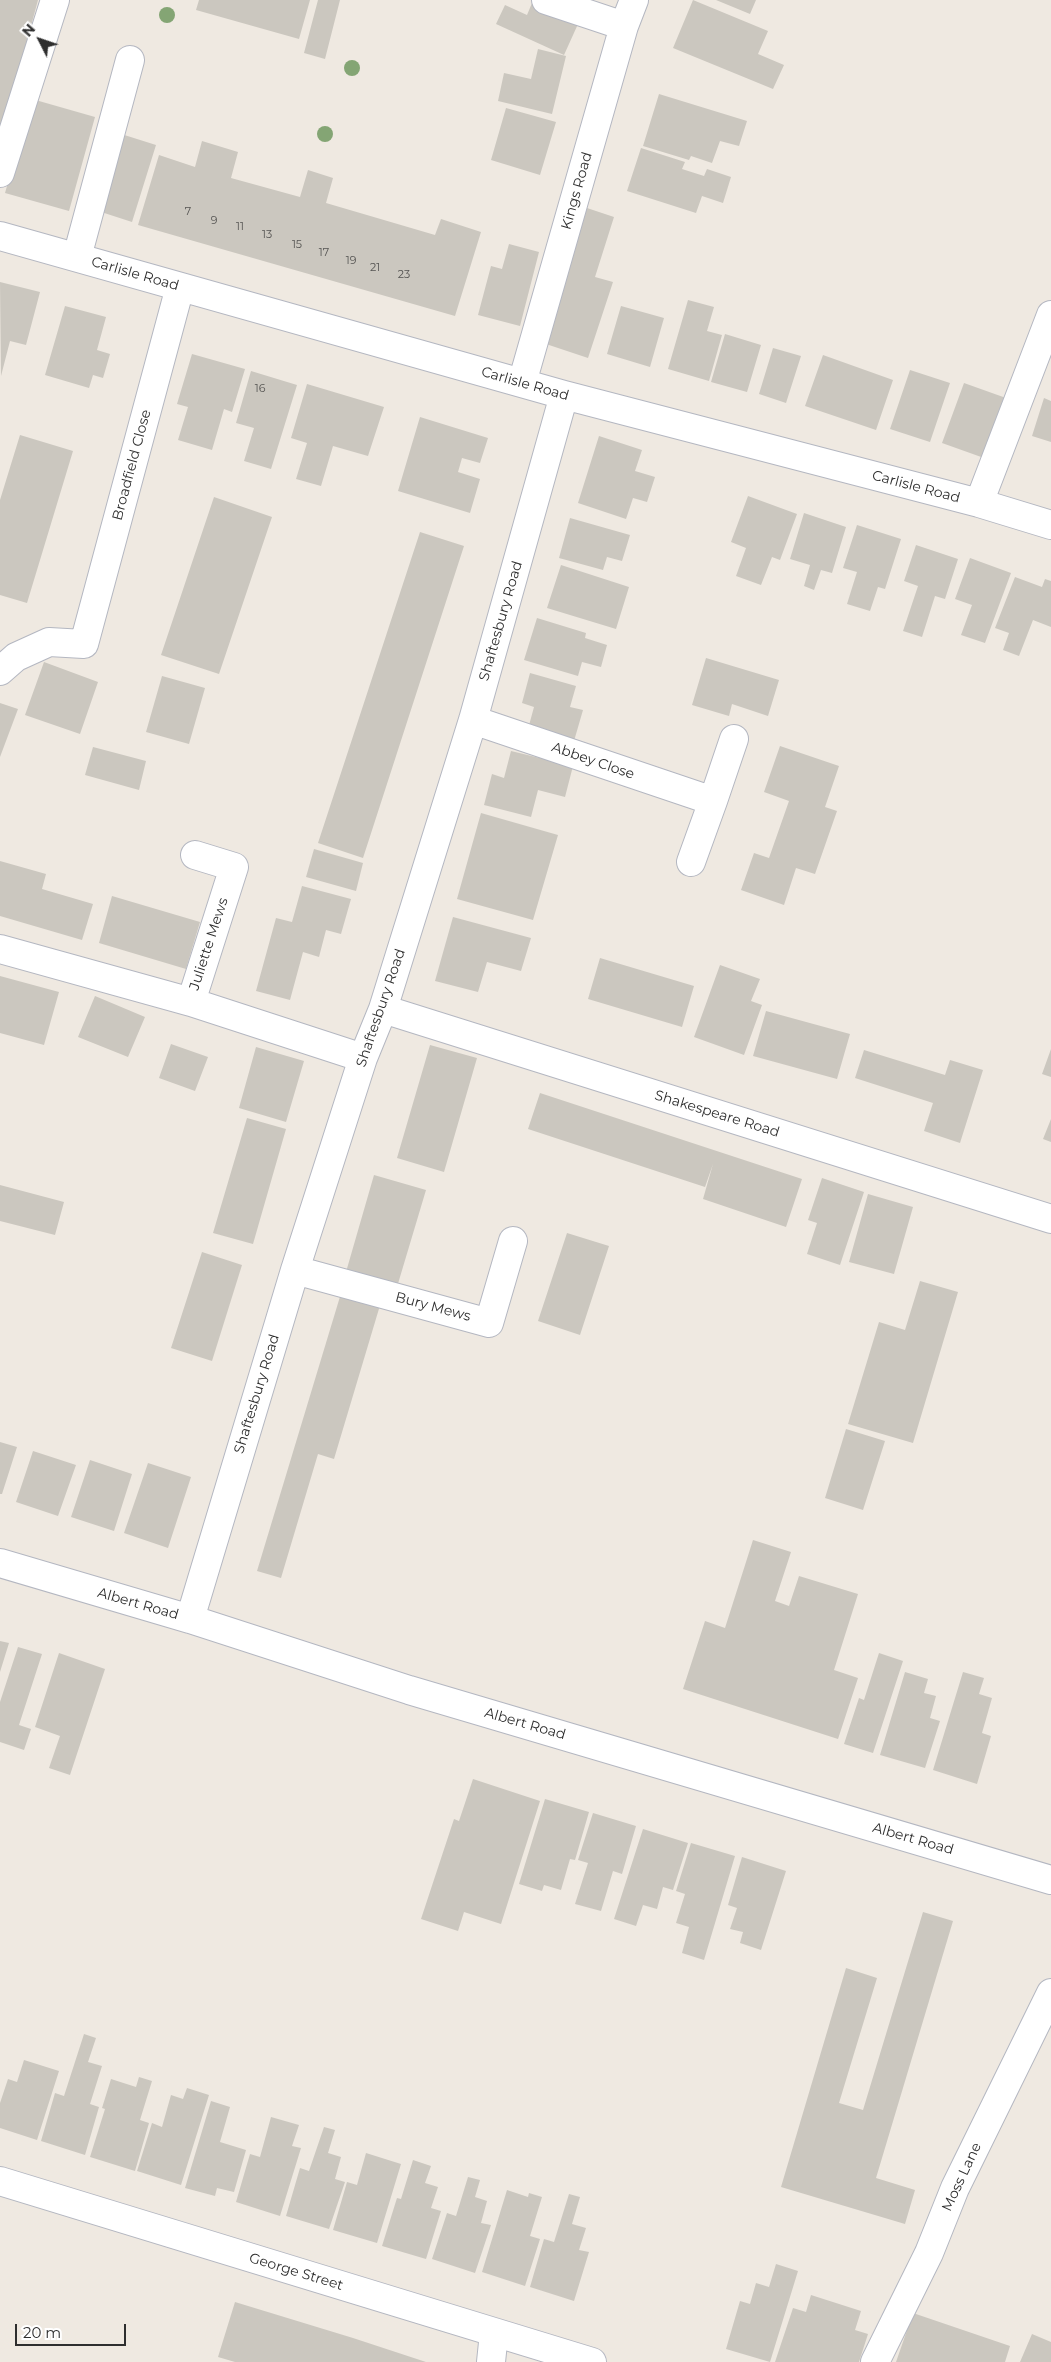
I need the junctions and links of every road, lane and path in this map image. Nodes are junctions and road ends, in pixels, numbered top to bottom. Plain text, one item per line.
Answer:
1 (55, 0) edge
2 (546, 0) edge
3 (634, 0) edge
4 (624, 26) junction
5 (130, 60) dead end
6 (0, 173) edge
7 (0, 236) edge
8 (77, 257) junction
9 (180, 287) junction
10 (1051, 315) edge
11 (522, 382) junction
12 (564, 395) junction
13 (979, 503) junction
14 (1051, 525) edge
15 (0, 671) edge
16 (473, 720) junction
17 (734, 738) dead end
18 (713, 801) junction
19 (195, 856) dead end
20 (691, 862) dead end
21 (0, 949) edge
22 (191, 1002) junction
23 (384, 1009) junction
24 (363, 1058) junction
25 (1051, 1219) edge
26 (513, 1241) dead end
27 (295, 1270) junction
28 (0, 1563) edge
29 (190, 1619) junction
30 (1051, 1880) edge
31 (1051, 1994) edge
32 (0, 2181) edge
33 (494, 2333) junction
34 (491, 2362) edge
35 (592, 2362) edge
36 (875, 2362) edge

1 - 6 street
2 - 4 street
3 - 4 street, Kings Road
4 - 11 street, Kings Road
5 - 8 street
7 - 8 street, Carlisle Road
8 - 9 street, Carlisle Road
9 - 11 street, Carlisle Road
9 - 15 street, Broadfield Close
10 - 13 street
11 - 12 street, Carlisle Road
12 - 13 street, Carlisle Road
12 - 16 street, Shaftesbury Road
13 - 14 street, Carlisle Road
16 - 18 street, Abbey Close
16 - 23 street, Shaftesbury Road
17 - 18 street
18 - 20 street
19 - 22 street, Juliette Mews
21 - 22 street
22 - 24 street, Juliette Mews
23 - 24 street, Shaftesbury Road
23 - 25 street, Shakespeare Road
24 - 27 street, Shaftesbury Road
26 - 27 street, Bury Mews
27 - 29 street, Shaftesbury Road
28 - 29 street, Albert Road
29 - 30 street, Albert Road
31 - 36 street, Moss Lane
32 - 33 street, George Street
33 - 34 street
33 - 35 street, George Street

